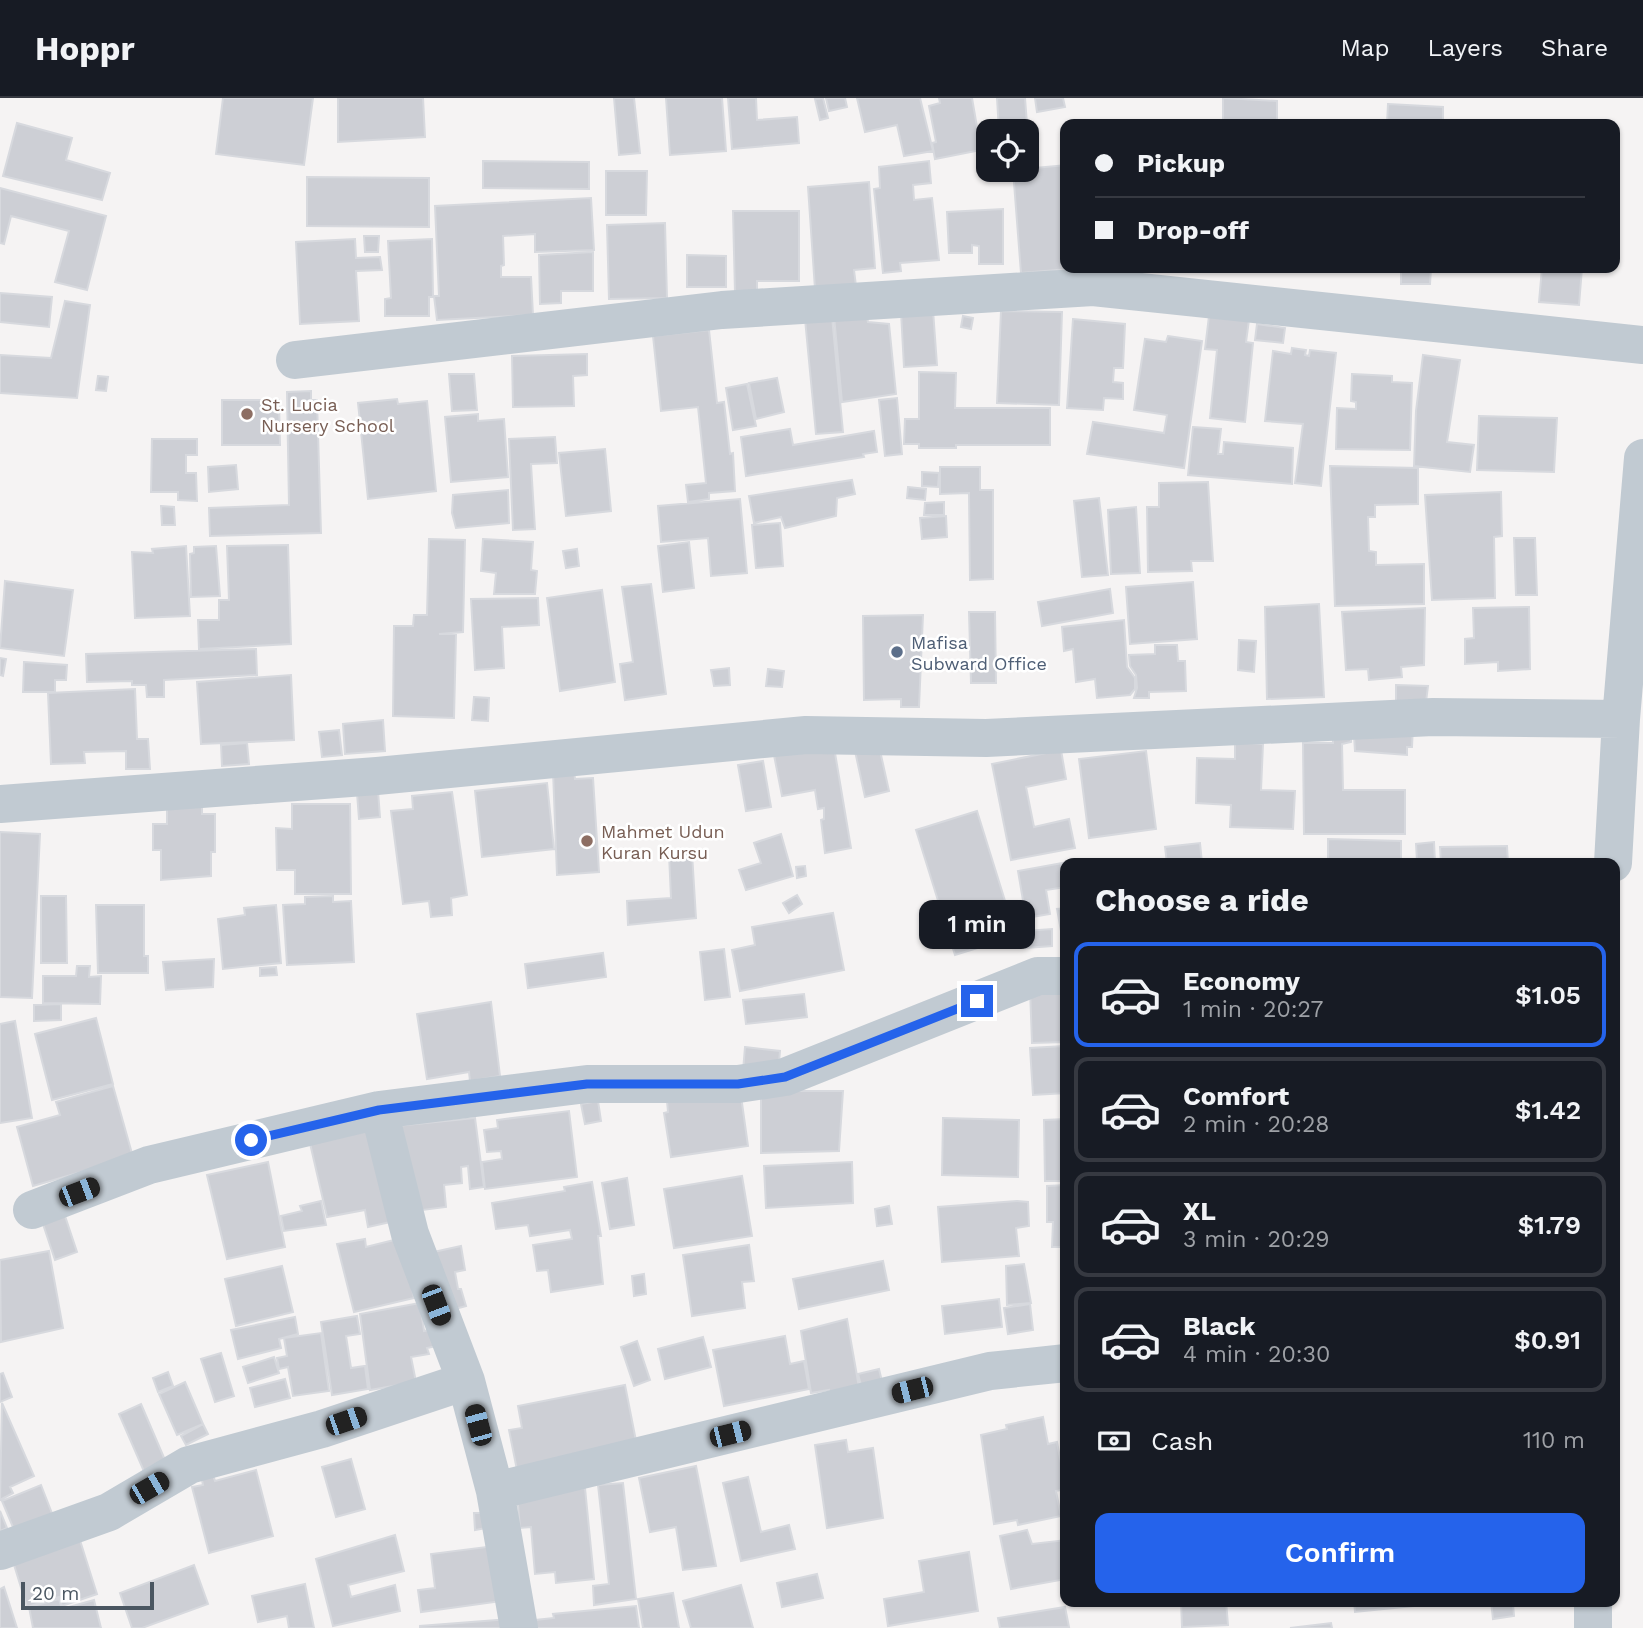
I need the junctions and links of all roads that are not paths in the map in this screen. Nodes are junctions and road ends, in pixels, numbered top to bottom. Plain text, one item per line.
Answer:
1 (1643, 345) edge
2 (295, 360) dead end
3 (1643, 458) edge
4 (1621, 719) junction
5 (0, 804) edge
6 (1613, 858) edge
7 (1060, 976) edge
8 (379, 1110) junction
9 (32, 1210) dead end
10 (1060, 1364) edge
11 (466, 1381) junction
12 (495, 1491) junction
13 (0, 1552) edge
14 (1594, 1607) edge
15 (519, 1628) edge
16 (1593, 1628) edge

1 - 2 street
3 - 4 street
4 - 5 street
4 - 6 street
7 - 8 street
8 - 9 street
8 - 11 street
10 - 12 street
11 - 12 street
11 - 13 street
12 - 15 street
14 - 16 street

